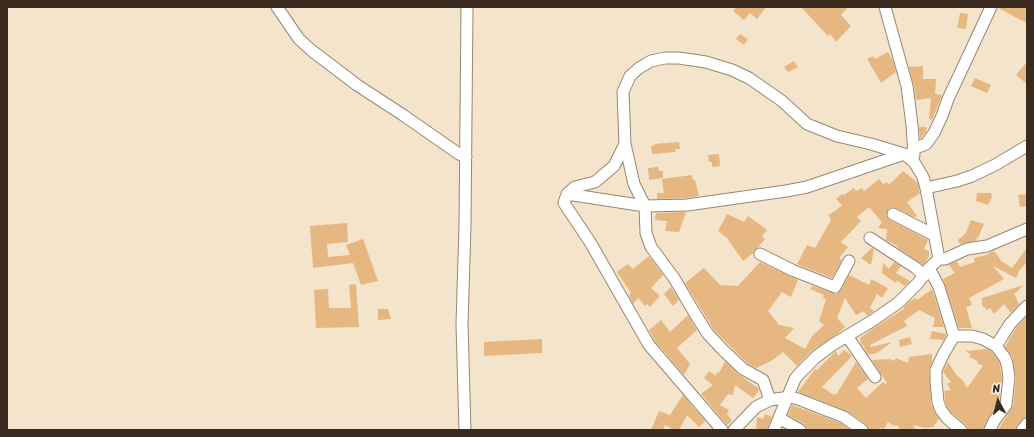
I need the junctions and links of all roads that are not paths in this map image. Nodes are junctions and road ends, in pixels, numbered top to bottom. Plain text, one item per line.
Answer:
1 (277, 7) edge
2 (467, 7) edge
3 (885, 7) edge
4 (991, 7) edge
5 (625, 144) junction
6 (1027, 146) edge
7 (908, 151) junction
8 (466, 157) junction
9 (926, 188) junction
10 (567, 194) junction
11 (645, 206) junction
12 (893, 214) dead end
13 (1027, 229) edge
14 (934, 235) junction
15 (870, 238) dead end
16 (760, 254) dead end
17 (938, 260) junction
18 (849, 261) dead end
19 (926, 272) junction
20 (1027, 306) edge
21 (847, 336) junction
22 (954, 336) junction
23 (996, 346) junction
24 (875, 377) dead end
25 (788, 397) junction
26 (770, 400) junction
27 (779, 418) junction
28 (1027, 424) edge
29 (465, 430) edge
30 (722, 430) edge
31 (734, 430) edge
32 (774, 430) edge
33 (800, 430) edge
34 (862, 430) edge
35 (961, 430) edge
36 (990, 430) edge
37 (1022, 430) edge

1 - 8 street
2 - 8 street
3 - 7 street
4 - 7 street
5 - 7 street
5 - 10 street
5 - 11 street
6 - 9 street
7 - 9 street
7 - 11 street
8 - 29 street
9 - 14 street
10 - 11 street
10 - 30 street
11 - 26 street
12 - 14 street
13 - 17 street
14 - 17 street
15 - 19 street
16 - 18 street
17 - 19 street
19 - 21 street
19 - 22 street
20 - 23 street
21 - 24 street
21 - 25 street
22 - 23 street
22 - 35 street
23 - 36 street
25 - 26 street
25 - 27 street
25 - 34 street
26 - 31 street
27 - 32 street
27 - 33 street
28 - 37 street

